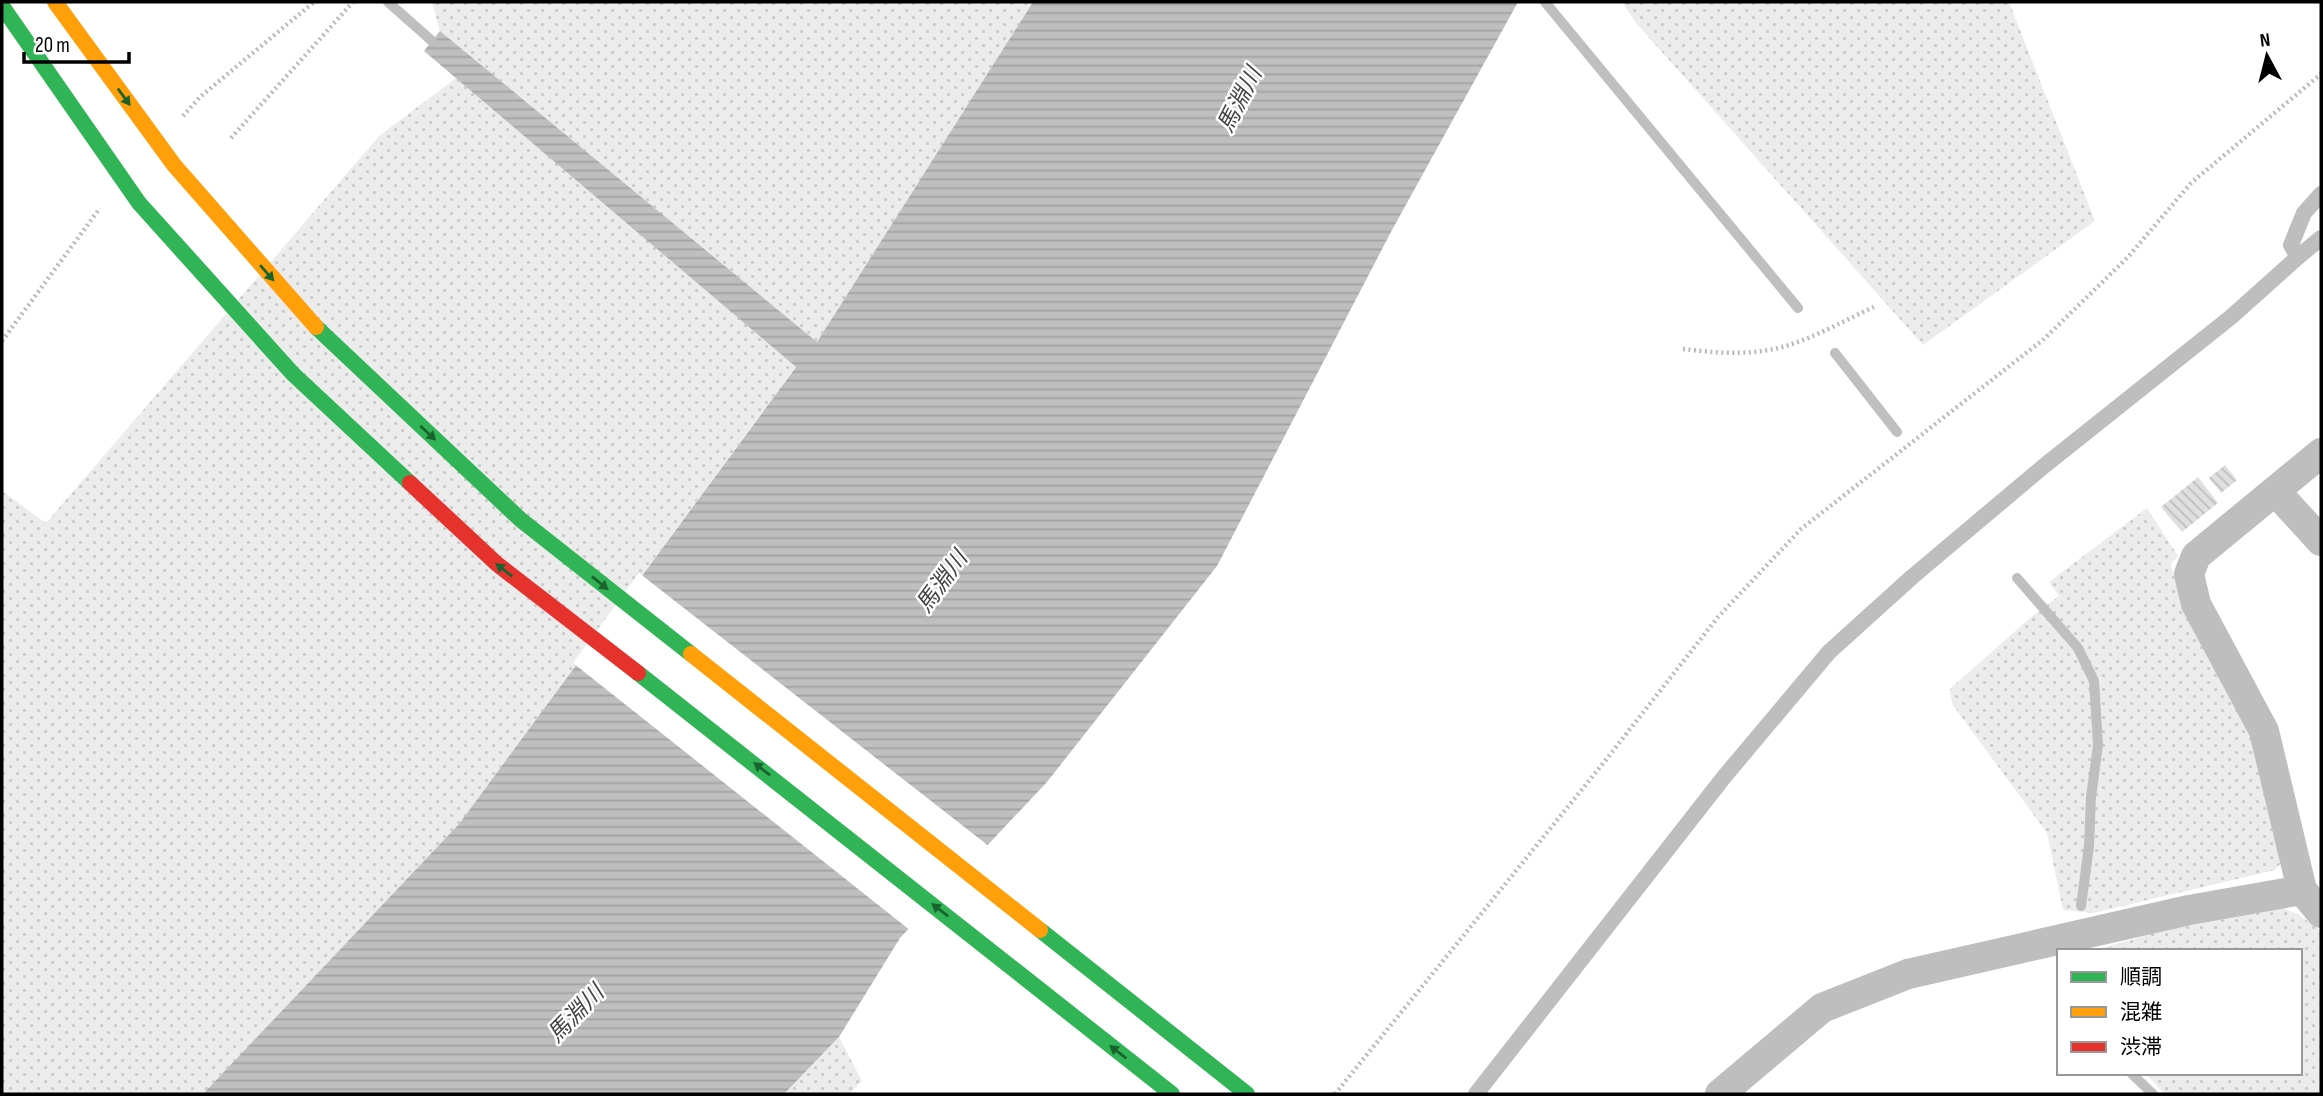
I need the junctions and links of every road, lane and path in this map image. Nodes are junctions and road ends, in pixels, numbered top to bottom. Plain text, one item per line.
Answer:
1 (55, 2) edge
2 (353, 2) edge
3 (2, 6) edge
4 (2321, 74) edge
5 (231, 138) dead end
6 (2321, 194) edge
7 (2321, 238) edge
8 (2298, 257) junction
9 (1876, 306) dead end
10 (1683, 349) dead end
11 (2321, 453) edge
12 (2274, 491) junction
13 (2321, 541) edge
14 (2302, 890) junction
15 (2321, 913) edge
16 (1172, 1094) edge
17 (1247, 1094) edge
18 (1335, 1094) edge
19 (1476, 1094) edge
20 (1720, 1094) edge

1 -> 17 street, bridge
2 - 5 path
16 -> 3 street, bridge
4 - 18 path
6 - 8 lane
7 - 8 lane
8 - 19 lane
9 - 10 path
11 - 12 street
12 - 13 street
12 - 14 street
14 - 15 street
14 - 20 street

